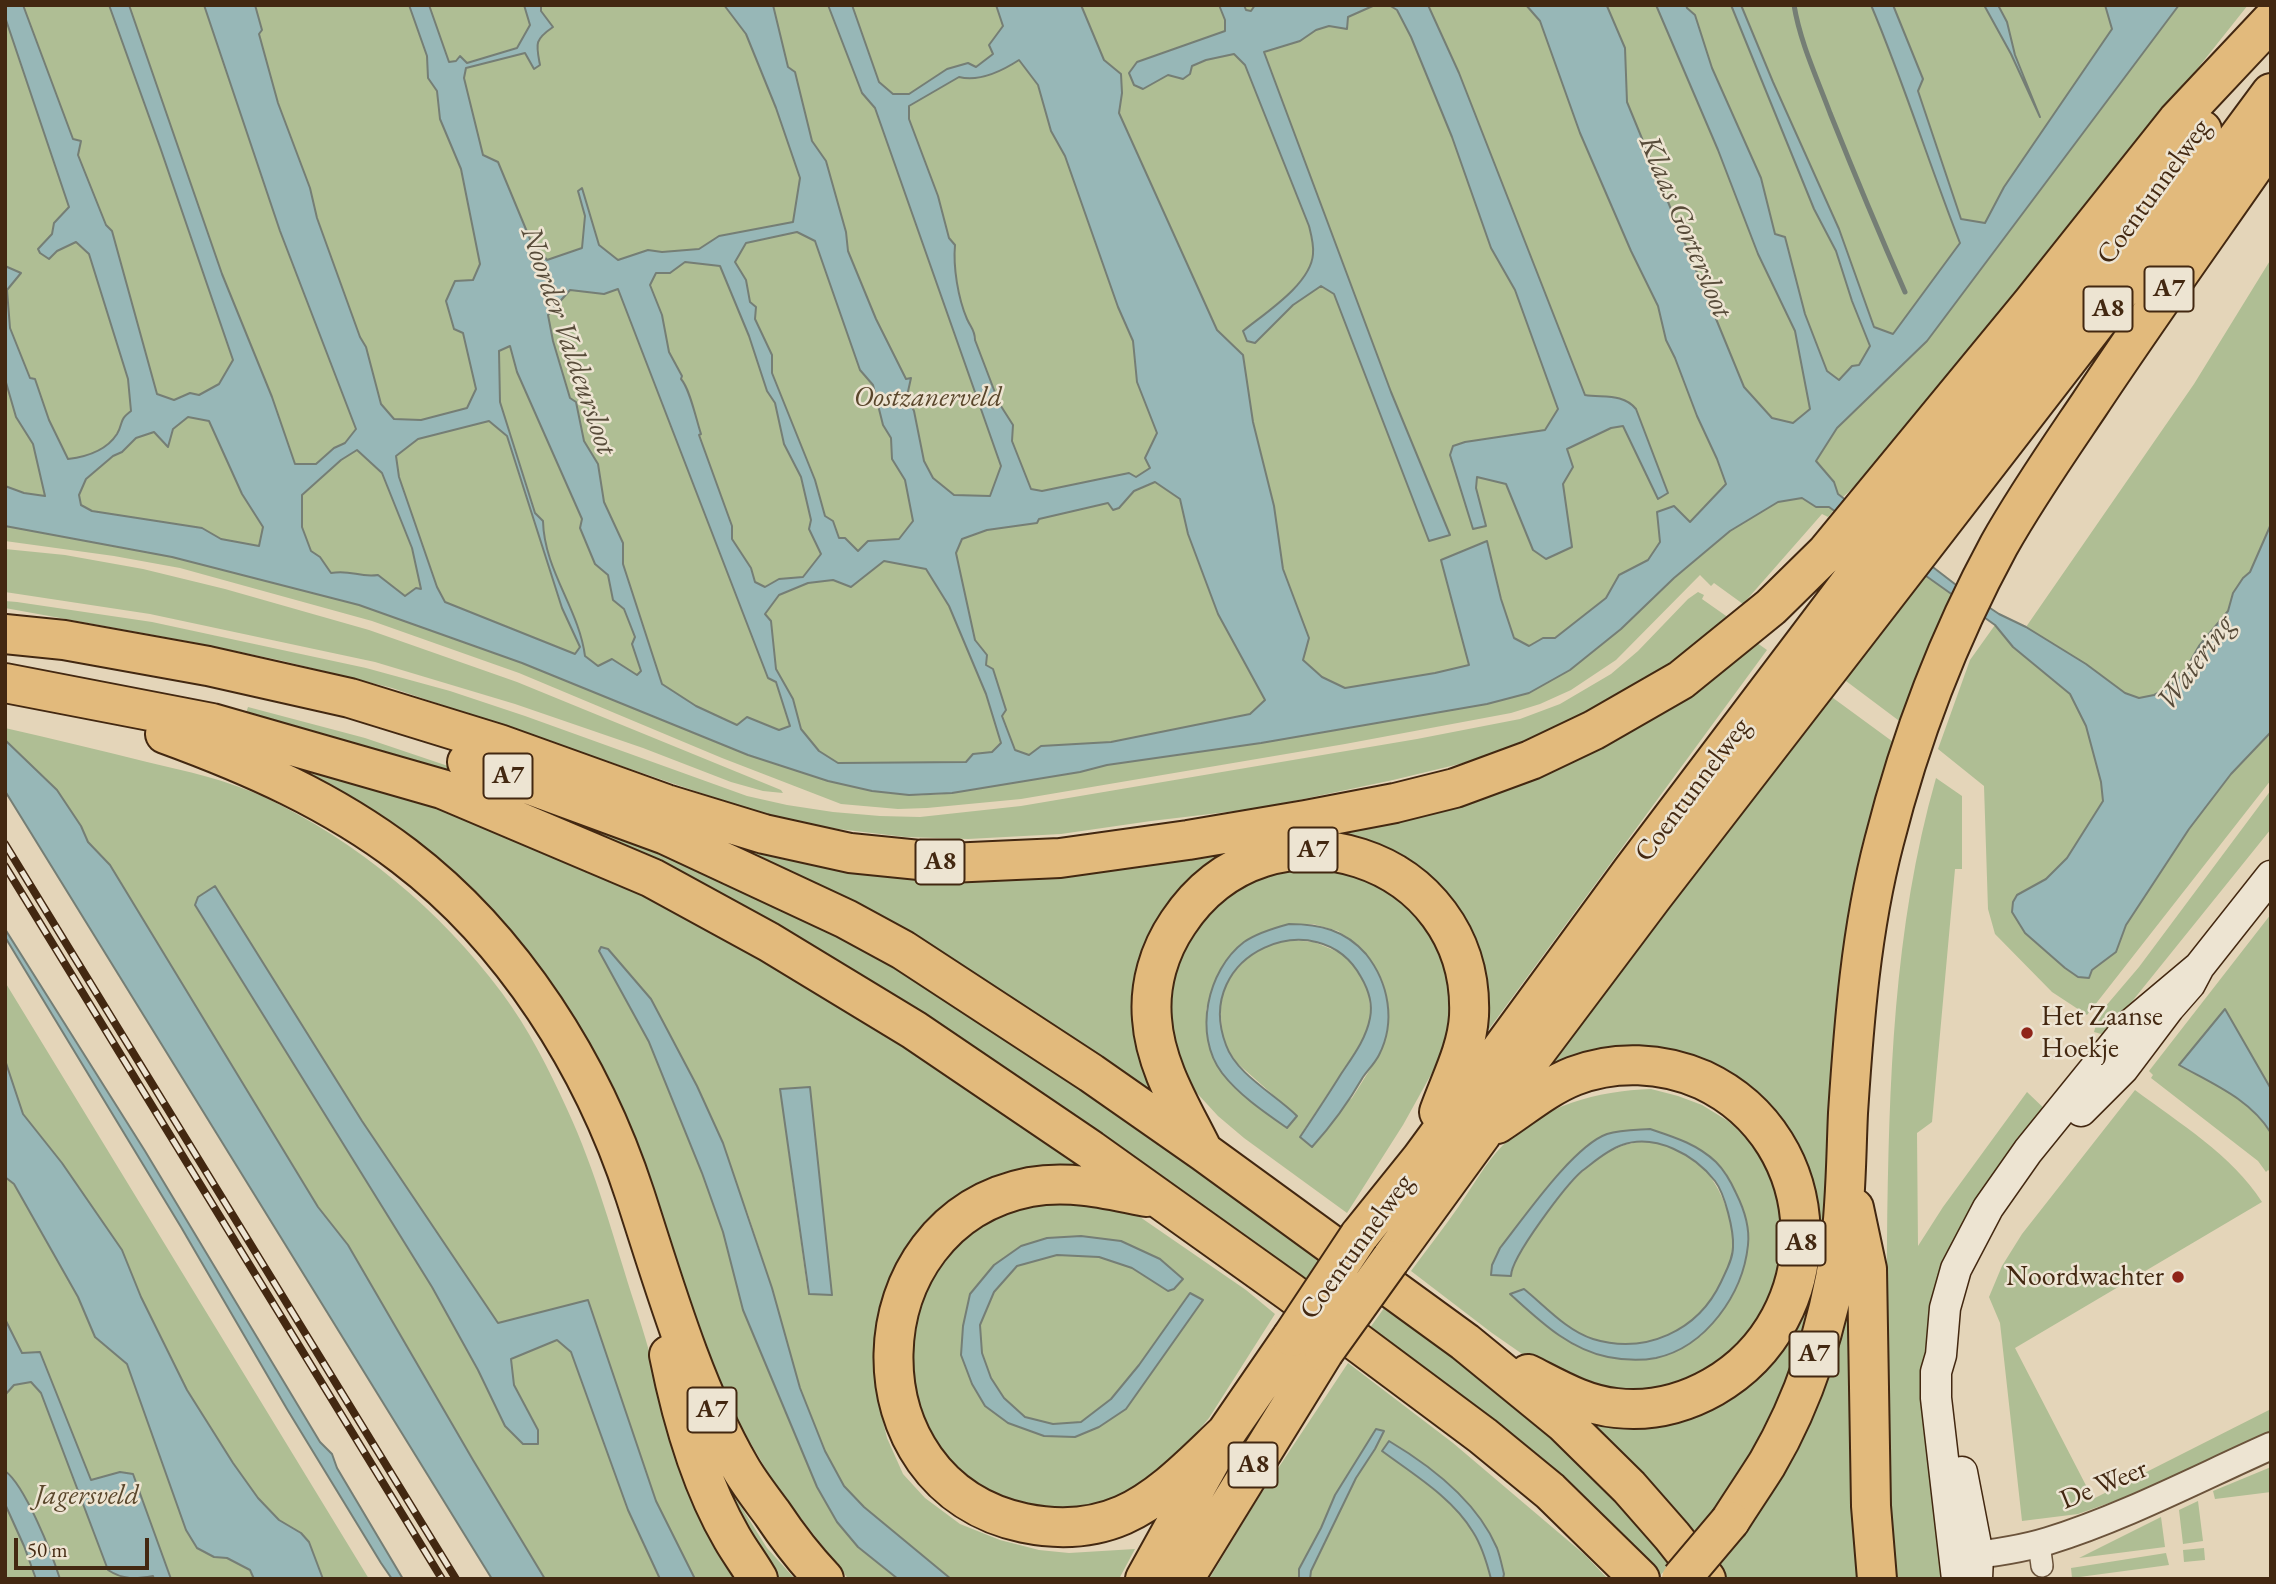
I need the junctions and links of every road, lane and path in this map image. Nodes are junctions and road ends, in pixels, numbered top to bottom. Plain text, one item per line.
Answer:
1 (2271, 22) edge
2 (2271, 93) edge
3 (2271, 142) edge
4 (1913, 503) junction
5 (1867, 590) junction
6 (5, 634) edge
7 (5, 651) edge
8 (5, 683) edge
9 (62, 695) junction
10 (2271, 876) edge
11 (1481, 1135) junction
12 (1204, 1152) junction
13 (1421, 1159) junction
14 (1845, 1169) junction
15 (1159, 1199) junction
16 (642, 1218) junction
17 (1465, 1342) junction
18 (1308, 1345) junction
19 (1226, 1433) junction
20 (2271, 1446) edge
21 (1966, 1567) edge
22 (758, 1579) edge
23 (824, 1579) edge
24 (1145, 1579) edge
25 (1184, 1579) edge
26 (1640, 1579) edge
27 (1681, 1579) edge
28 (1706, 1579) edge
29 (1877, 1579) edge

1 - 4 highway, A8
2 - 4 highway, Coentunnelweg / A8
3 - 14 highway, A7
4 - 5 highway, Coentunnelweg / A8
4 - 6 highway, A8
5 - 11 highway, Coentunnelweg / A8
5 - 13 highway, Coentunnelweg / A8
7 - 12 highway, A7
8 - 9 highway, A7
9 - 15 highway, A7
9 - 16 highway, A7
10 - 21 main road
11 - 17 highway, A8
11 - 18 highway, Coentunnelweg / A8, bridge
12 - 13 highway, A7
12 - 17 highway, A7
13 - 18 highway, Coentunnelweg / A8, bridge
14 - 27 highway, A7, bridge
14 - 29 highway, A7
15 - 19 highway, A8
15 - 26 highway, A7
16 - 22 highway, A7
16 - 23 highway, A7
17 - 28 highway, A7
18 - 19 highway, Coentunnelweg / A8
18 - 25 highway, Coentunnelweg / A8
19 - 24 highway, Coentunnelweg / A8
20 - 21 street, De Weer

